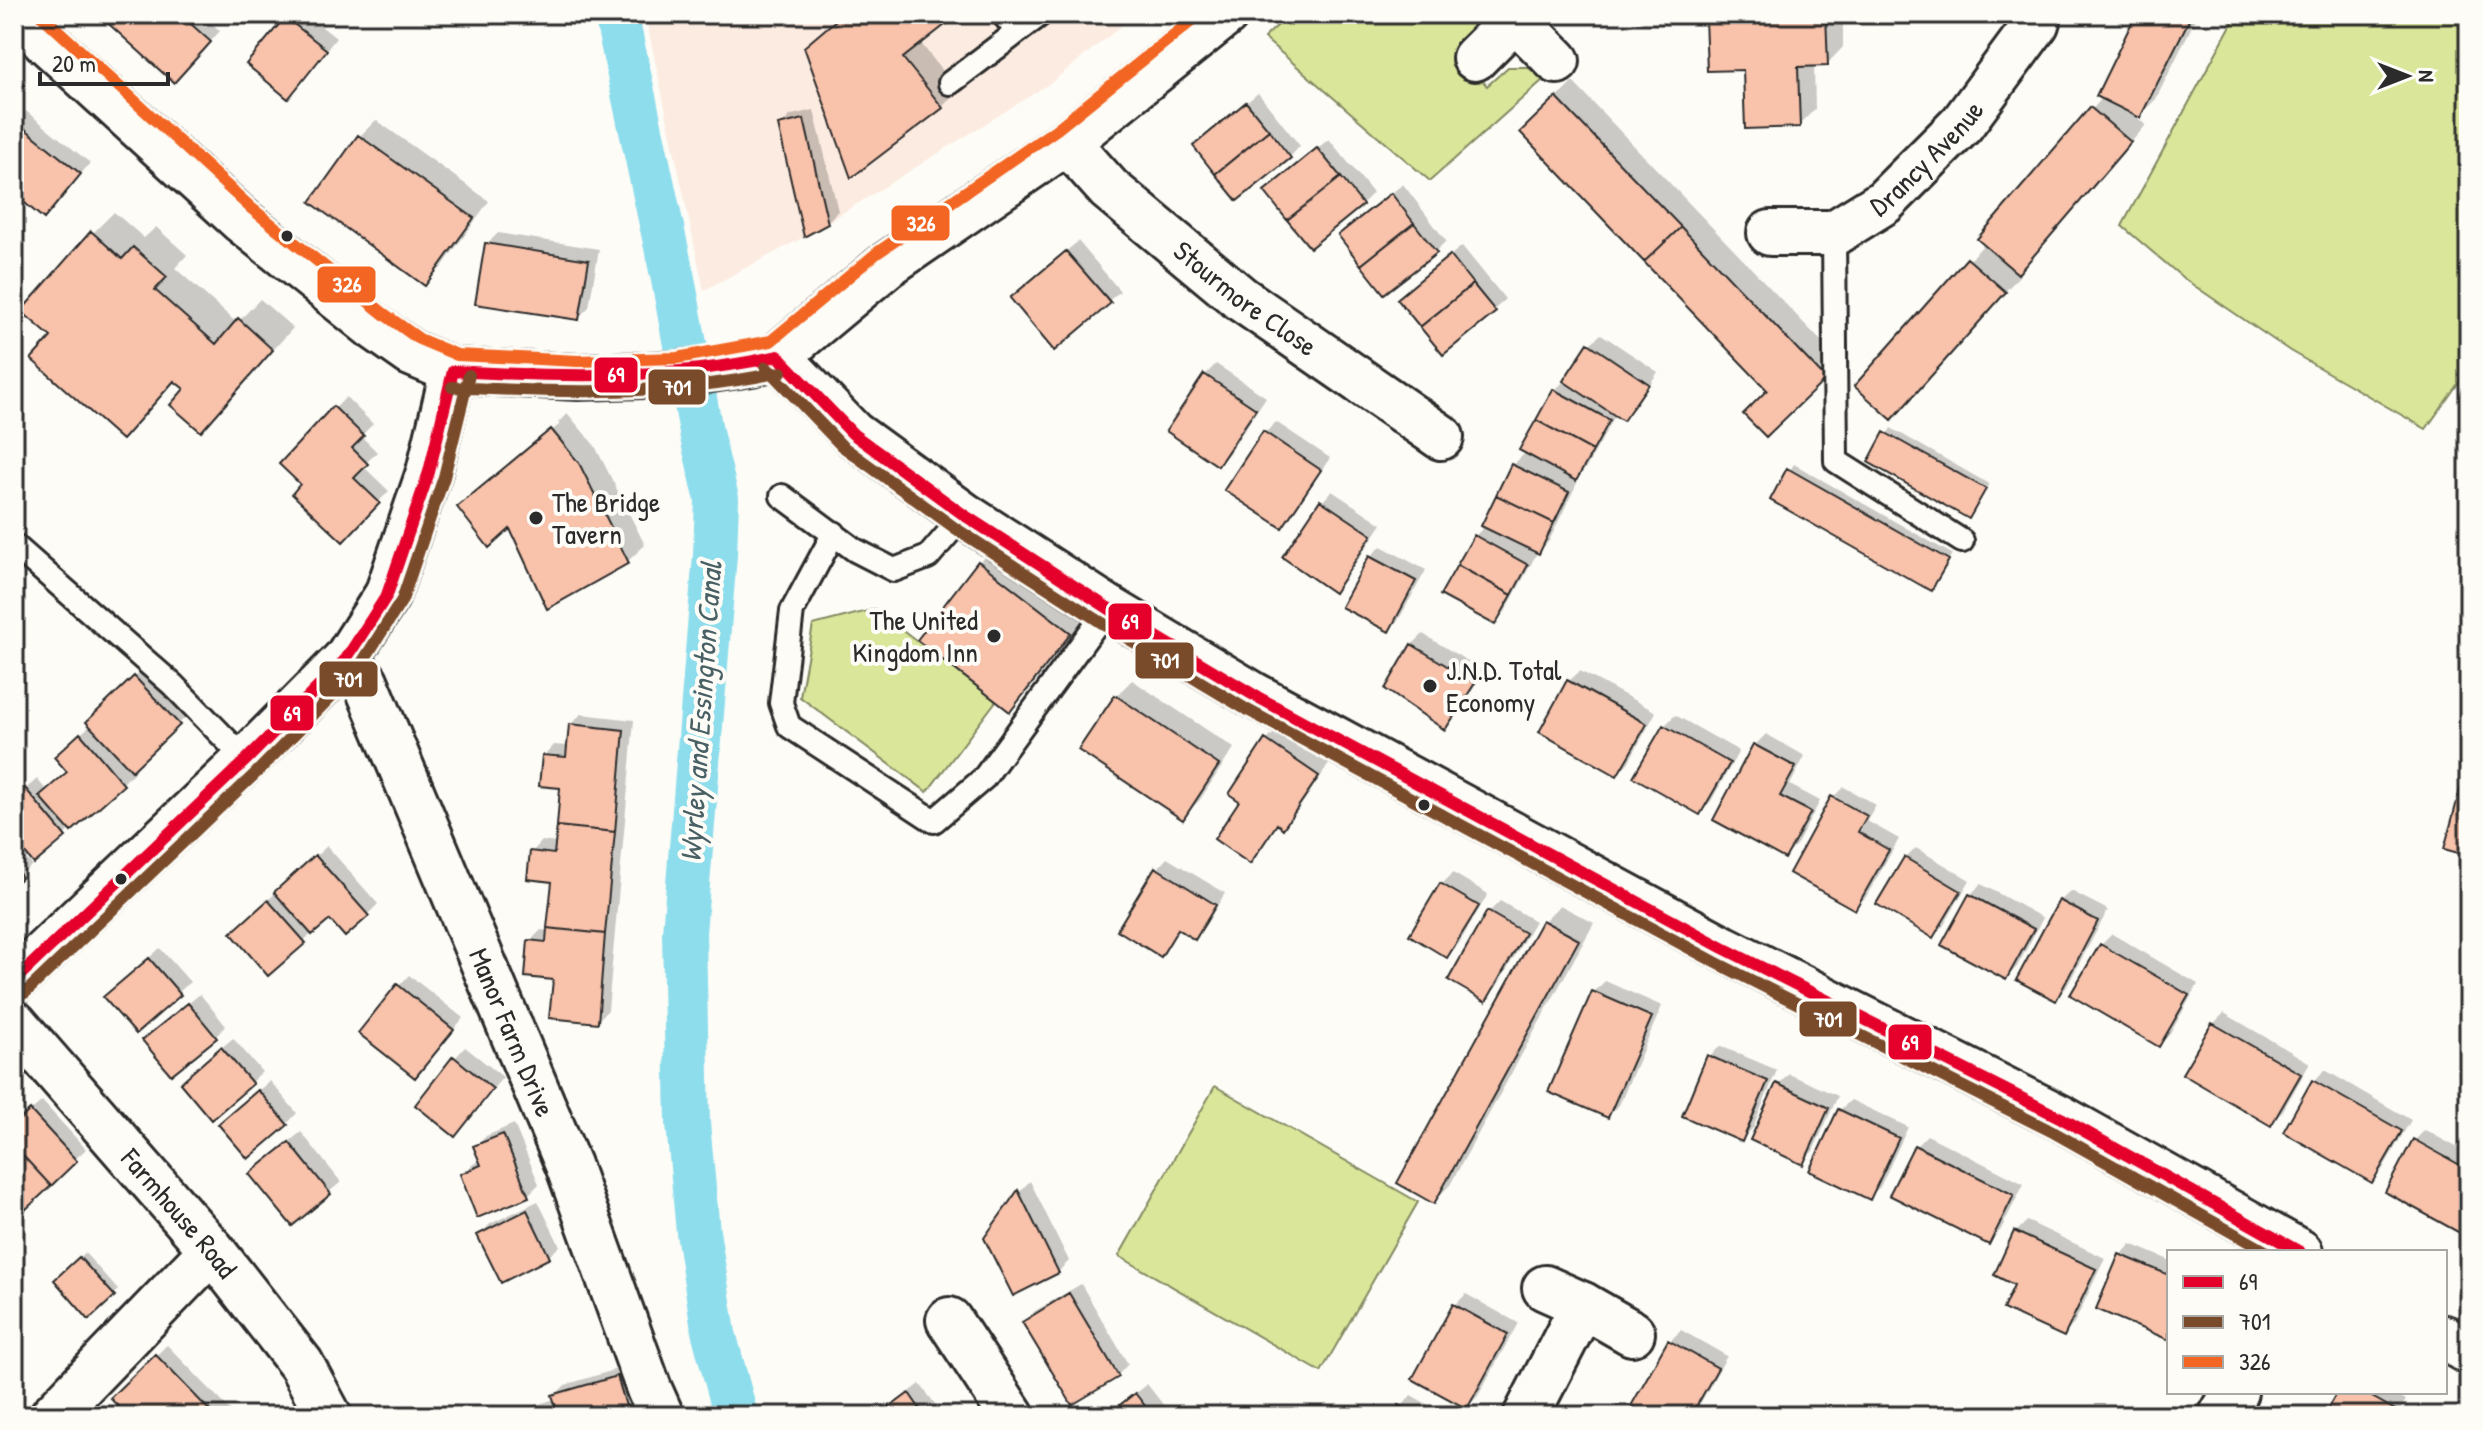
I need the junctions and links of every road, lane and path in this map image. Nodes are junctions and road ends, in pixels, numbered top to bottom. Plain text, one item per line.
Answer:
1 (16, 14) edge
2 (1041, 14) edge
3 (2039, 14) edge
4 (1513, 16) edge
5 (1203, 21) edge
6 (1010, 22) edge
7 (1475, 58) dead end
8 (1557, 61) dead end
9 (950, 83) dead end
10 (1067, 142) junction
11 (1770, 233) dead end
12 (1834, 233) junction
13 (765, 359) junction
14 (453, 371) junction
15 (1441, 437) dead end
16 (782, 496) dead end
17 (964, 515) junction
18 (834, 533) junction
19 (1962, 541) dead end
20 (14, 545) edge
21 (1108, 608) junction
22 (346, 659) junction
23 (246, 760) junction
24 (14, 981) edge
25 (14, 1023) edge
26 (212, 1250) junction
27 (2296, 1250) edge
28 (949, 1320) dead end
29 (1632, 1333) dead end
30 (2447, 1339) edge
31 (2469, 1352) edge
32 (2234, 1394) edge
33 (52, 1416) edge
34 (329, 1416) edge
35 (661, 1416) edge
36 (1012, 1416) edge
37 (1526, 1416) edge
38 (2221, 1416) edge

1 - 14 street
2 - 6 lane
3 - 12 street, Drancy Avenue
4 - 7 street
4 - 8 street
5 - 10 street
6 - 9 lane
10 - 13 street
10 - 15 street, Stourmore Close
11 - 12 street
12 - 19 lane
13 - 14 street
13 - 17 street
14 - 22 street
16 - 18 lane
17 - 18 lane
17 - 21 street
18 - 21 lane
20 - 23 lane
21 - 27 street
22 - 23 street
22 - 35 street, Manor Farm Drive
23 - 24 street
25 - 26 street, Farmhouse Road
26 - 33 street
26 - 34 street, Farmhouse Road
28 - 36 street
29 - 37 street
30 - 31 street
32 - 38 street

